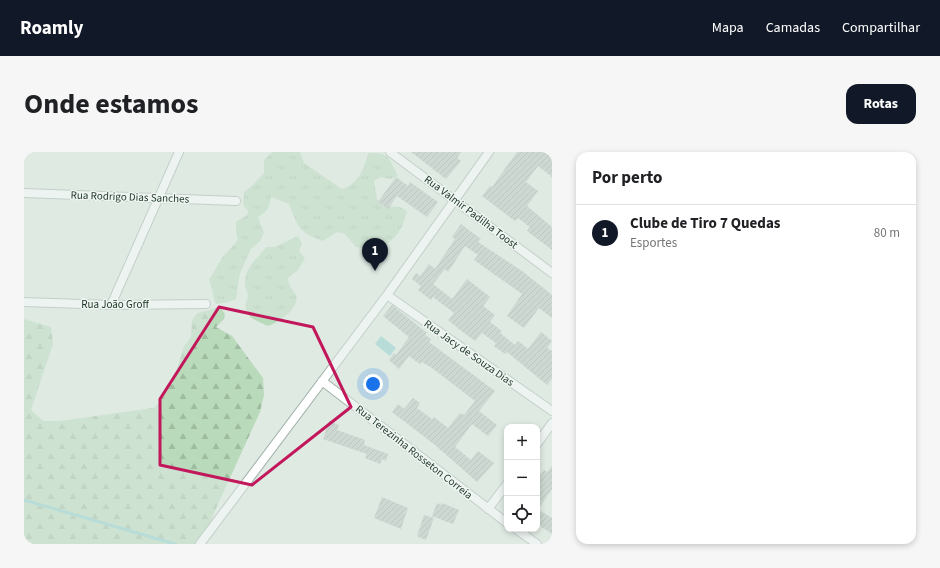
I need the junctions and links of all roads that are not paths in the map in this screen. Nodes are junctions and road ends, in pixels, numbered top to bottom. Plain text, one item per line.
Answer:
1 (179, 152) edge
2 (390, 152) edge
3 (489, 152) edge
4 (24, 193) edge
5 (159, 197) junction
6 (454, 199) junction
7 (236, 201) dead end
8 (552, 273) edge
9 (387, 295) junction
10 (24, 302) edge
11 (206, 304) dead end
12 (111, 305) junction
13 (322, 381) junction
14 (552, 412) edge
15 (552, 423) edge
16 (540, 440) edge
17 (504, 488) edge
18 (488, 509) junction
19 (504, 521) edge
20 (520, 532) edge
21 (200, 544) edge
22 (537, 544) edge

1 - 5 street
2 - 6 street, Rua Valmir Padilha Toost
3 - 6 street
4 - 5 street, Rua Rodrigo Dias Sanches
5 - 7 street, Rua Rodrigo Dias Sanches
5 - 12 street
6 - 8 street, Rua Valmir Padilha Toost
6 - 9 street
9 - 13 street
9 - 14 street, Rua Jacy de Souza Dias
10 - 12 street, Rua João Groff
11 - 12 street, Rua João Groff
13 - 18 street, Rua Terezinha Rosseton Correia
13 - 21 street
15 - 16 street
17 - 18 street
18 - 19 street, Rua Terezinha Rosseton Correia
20 - 22 street

